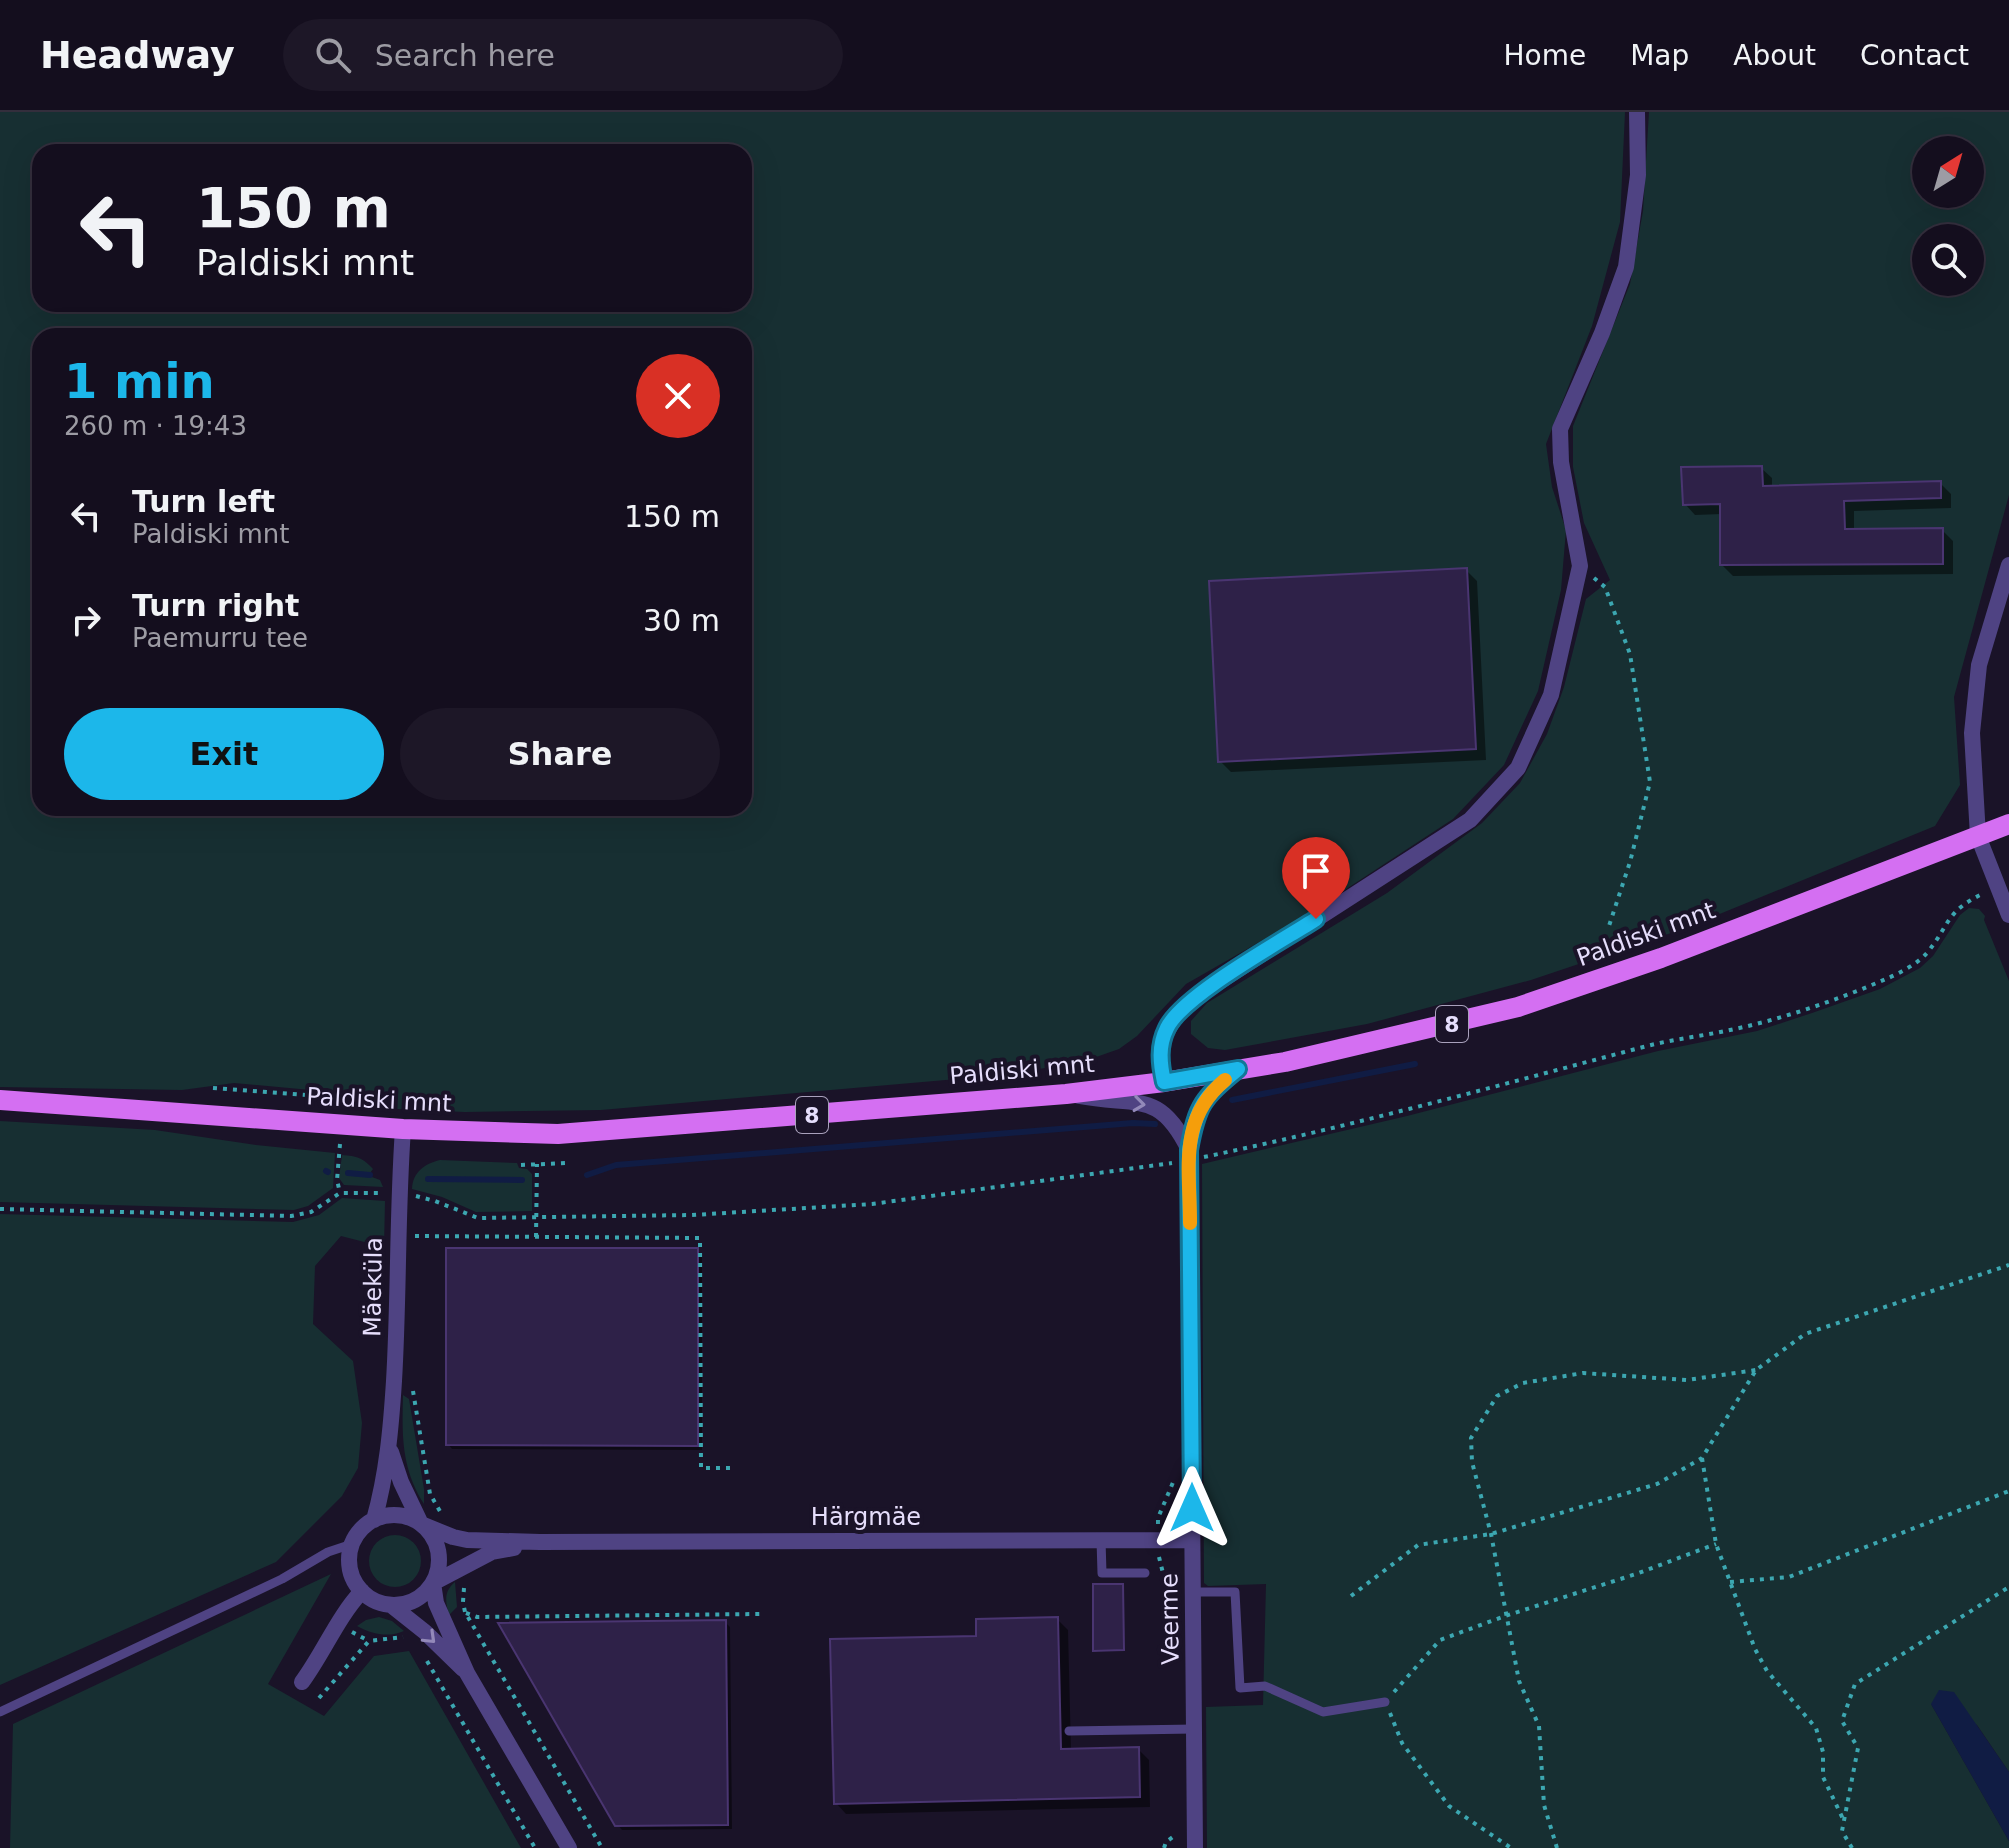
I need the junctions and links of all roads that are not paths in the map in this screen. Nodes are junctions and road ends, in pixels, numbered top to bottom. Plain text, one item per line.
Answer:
1 (1637, 112) edge
2 (2009, 565) edge
3 (2009, 824) edge
4 (1978, 836) junction
5 (2009, 915) edge
6 (1238, 1069) junction
7 (1164, 1082) junction
8 (1066, 1094) junction
9 (0, 1100) edge
10 (403, 1129) junction
11 (1190, 1155) junction
12 (389, 1446) junction
13 (374, 1520) junction
14 (421, 1524) junction
15 (1101, 1540) junction
16 (1192, 1540) junction
17 (540, 1542) junction
18 (352, 1544) junction
19 (1145, 1573) dead end
20 (433, 1583) junction
21 (362, 1591) junction
22 (1194, 1592) junction
23 (391, 1605) junction
24 (467, 1673) junction
25 (302, 1682) dead end
26 (1385, 1702) road end
27 (0, 1712) edge
28 (1194, 1729) junction
29 (1069, 1731) dead end
30 (569, 1848) edge
31 (1195, 1848) edge

1 - 7 street
2 - 4 street
3 - 4 main road, Paldiski mnt / 8
4 - 5 street
4 - 6 main road, Paldiski mnt / 8
6 - 7 main road, Paldiski mnt / 8
6 - 11 street, Veerme
7 - 8 main road, Paldiski mnt / 8
8 - 10 main road, Paldiski mnt / 8
8 -> 11 street
9 - 10 main road, Paldiski mnt / 8
10 - 12 street, Mäeküla
11 - 16 street, Veerme
12 - 13 street, Mäeküla
12 - 14 street, Mäeküla
13 - 14 street
13 - 18 street
14 - 17 street, Härgmäe
14 - 20 street
15 - 16 street, Härgmäe
15 - 17 street, Härgmäe
15 - 19 lane
16 - 22 street, Veerme
17 - 20 street, Härgmäe
18 - 21 street
18 - 27 lane
20 - 23 street
20 - 24 street
21 - 23 street
21 - 25 street
22 - 26 lane
22 - 28 street, Veerme
23 -> 24 street
24 - 30 street
28 - 29 lane
28 - 31 street, Veerme

